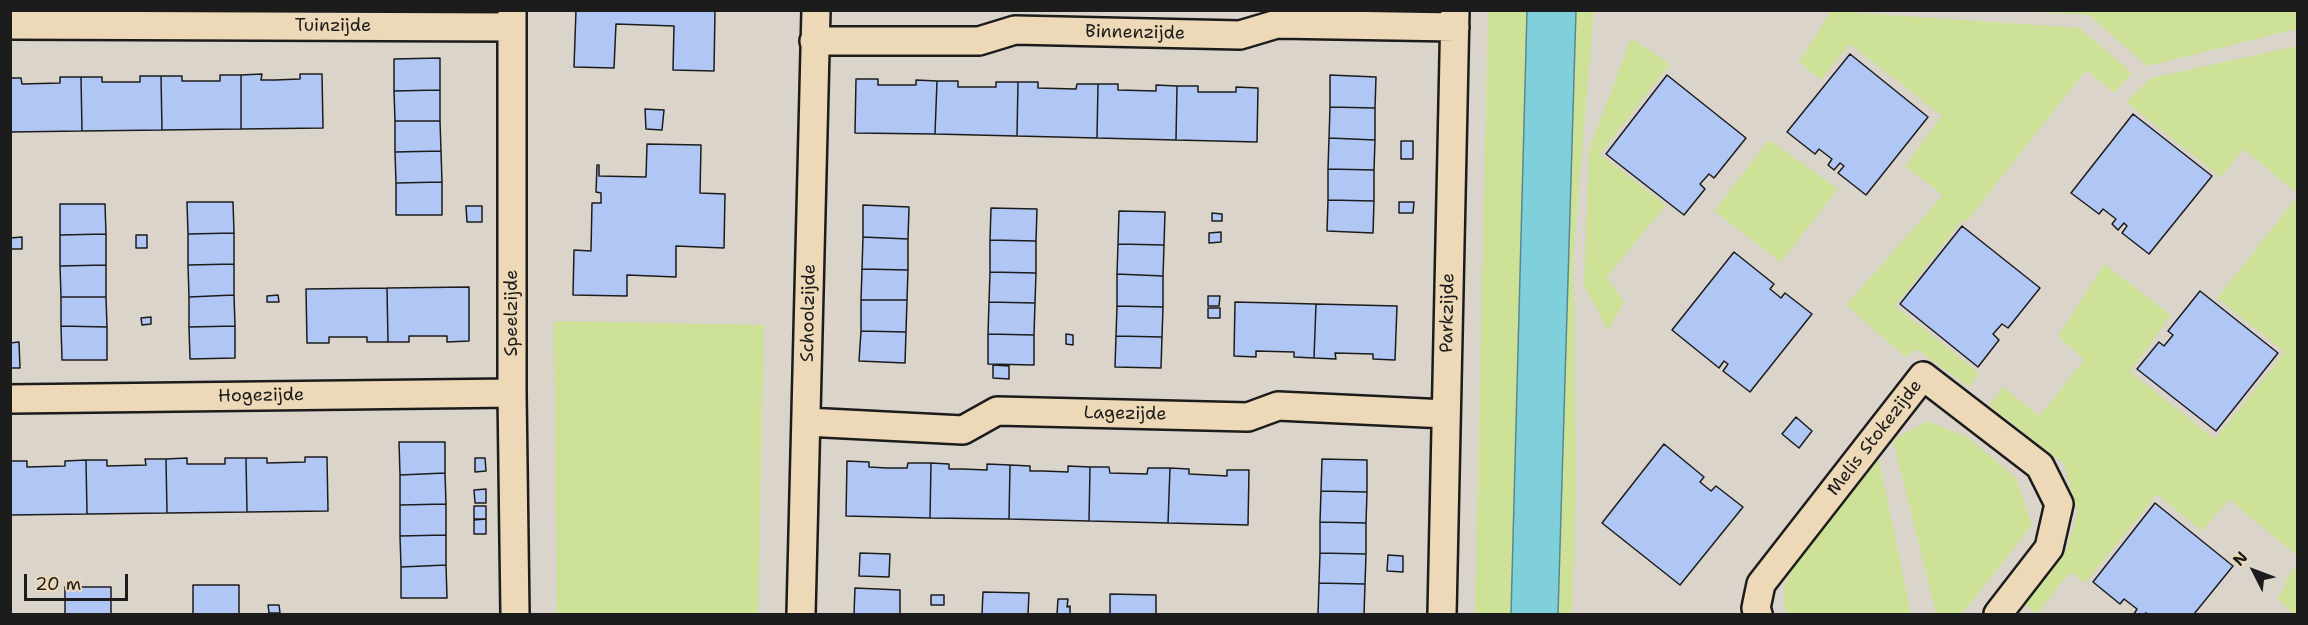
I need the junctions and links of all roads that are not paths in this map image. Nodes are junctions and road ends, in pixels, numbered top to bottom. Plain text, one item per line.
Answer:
1 (816, 10) edge
2 (512, 19) edge
3 (1455, 19) edge
4 (10, 25) edge
5 (814, 41) junction
6 (512, 393) junction
7 (10, 399) edge
8 (1446, 414) junction
9 (806, 422) junction
10 (515, 615) edge
11 (801, 615) edge
12 (1442, 615) edge
13 (1758, 615) edge
14 (1998, 615) edge

1 - 5 street, Schoolzijde
2 - 4 street, Tuinzijde
2 - 6 street, Speelzijde
3 - 5 street, Binnenzijde
3 - 8 street, Parkzijde
5 - 9 street, Schoolzijde
6 - 7 street, Hogezijde
6 - 10 street, Speelzijde
8 - 9 street, Lagezijde
8 - 12 street, Parkzijde
9 - 11 street, Schoolzijde
13 - 14 street, Melis Stokezijde

